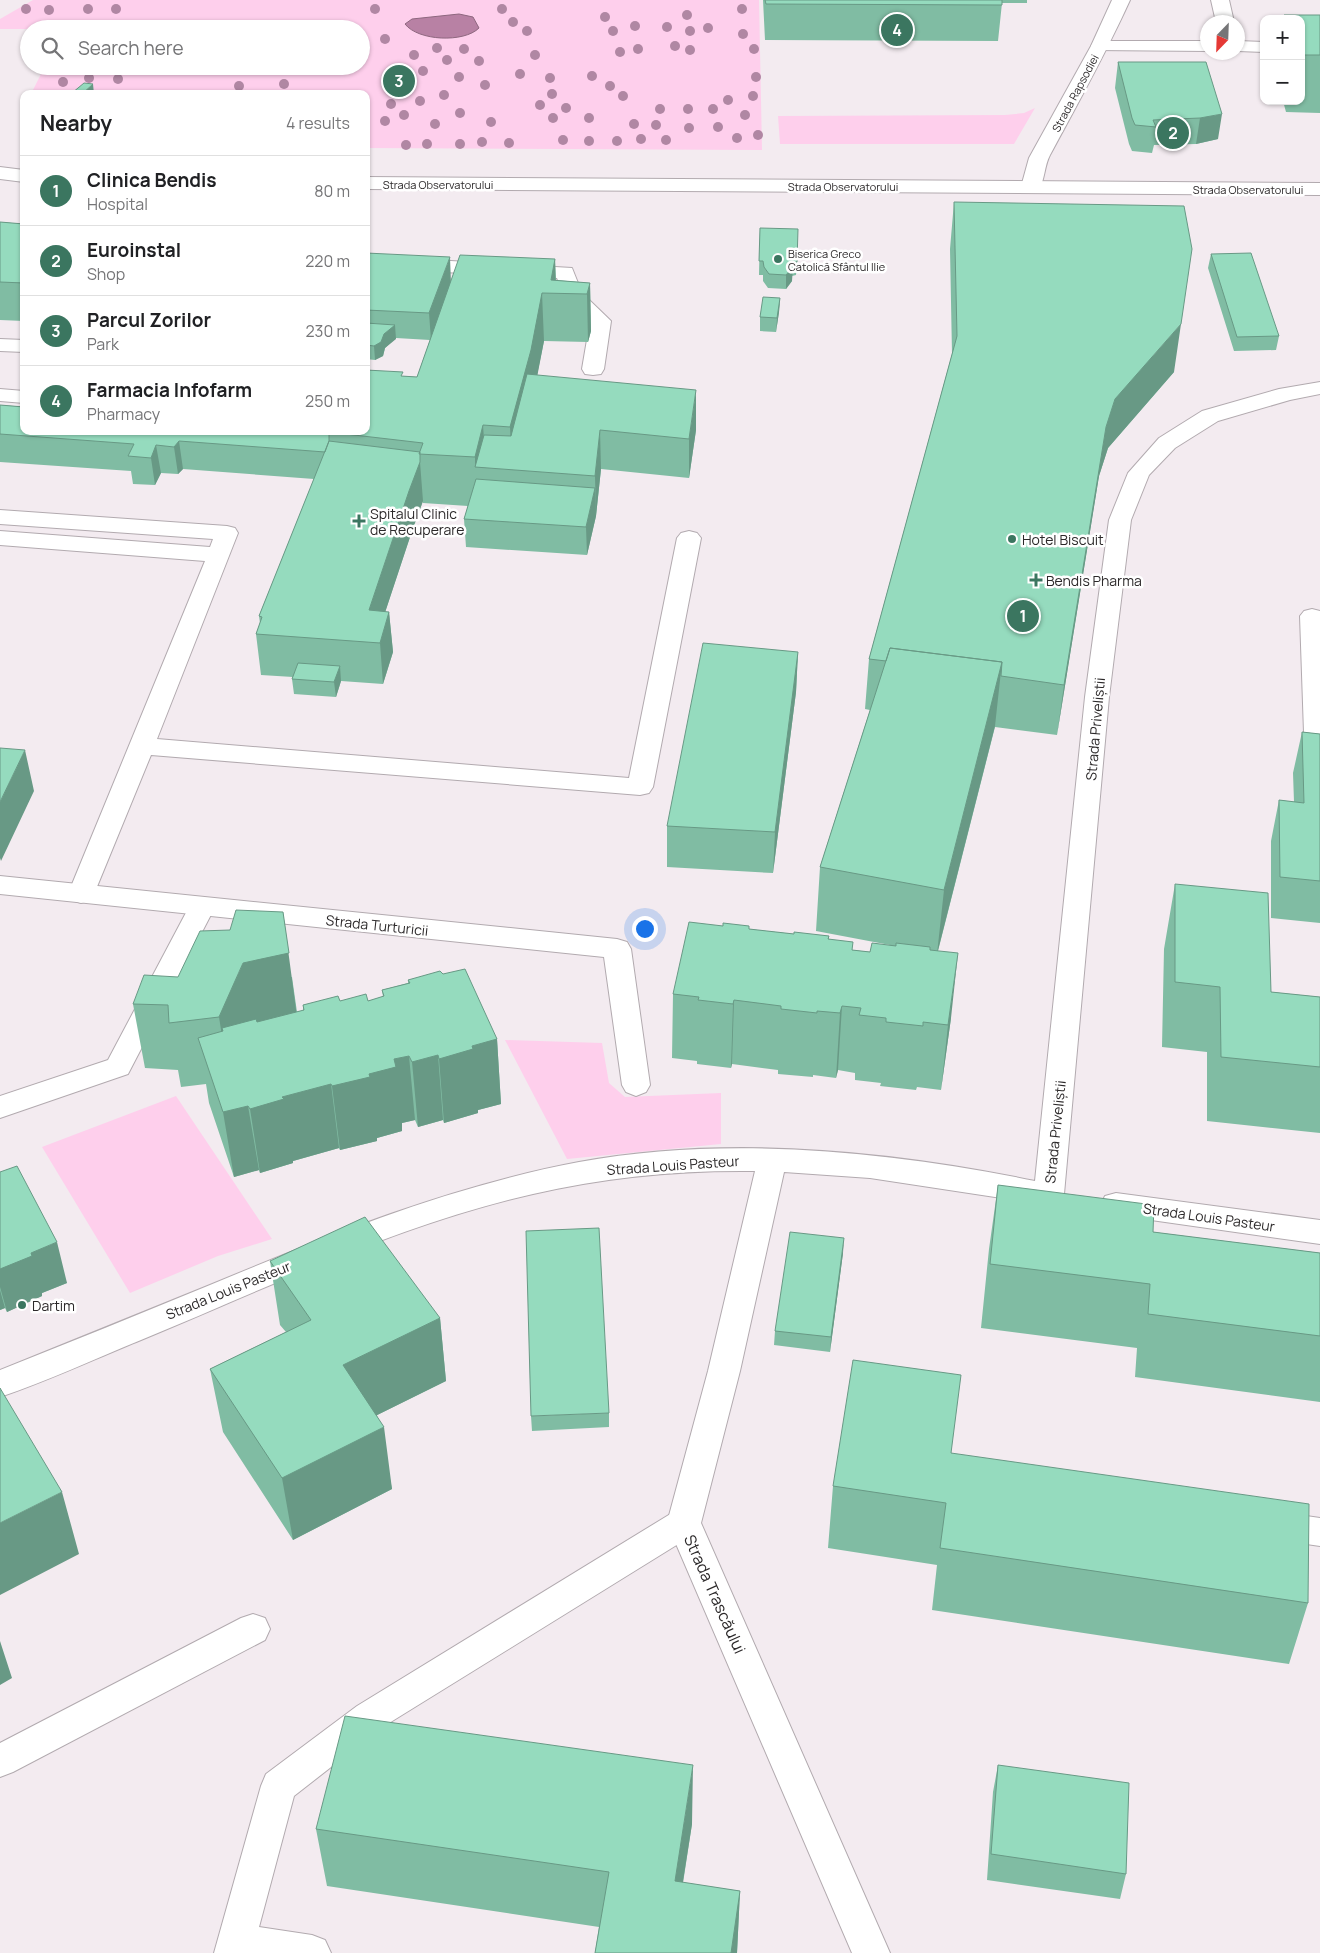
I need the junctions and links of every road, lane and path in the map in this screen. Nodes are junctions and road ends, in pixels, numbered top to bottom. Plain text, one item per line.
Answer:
1 (1120, 0) edge
2 (1220, 0) edge
3 (1223, 15) edge
4 (1100, 46) junction
5 (1200, 46) edge
6 (1245, 46) edge
7 (1260, 47) edge
8 (0, 174) edge
9 (20, 176) edge
10 (20, 182) edge
11 (0, 183) edge
12 (370, 183) edge
13 (1031, 187) junction
14 (1320, 189) edge
15 (370, 262) edge
16 (0, 345) edge
17 (20, 346) edge
18 (593, 369) dead end
19 (1320, 388) edge
20 (0, 394) edge
21 (20, 396) edge
22 (0, 517) edge
23 (0, 538) edge
24 (689, 538) dead end
25 (219, 555) junction
26 (1312, 616) dead end
27 (142, 746) junction
28 (1320, 762) edge
29 (0, 885) edge
30 (81, 894) junction
31 (202, 907) junction
32 (636, 1085) dead end
33 (0, 1107) edge
34 (772, 1160) junction
35 (1049, 1194) junction
36 (1320, 1232) edge
37 (0, 1384) edge
38 (1242, 1521) edge
39 (684, 1524) junction
40 (1320, 1532) edge
41 (253, 1629) dead end
42 (0, 1761) edge
43 (235, 1947) edge
44 (312, 1953) edge
45 (871, 1953) edge

1 - 4 street, Strada Rapsodiei
2 - 3 street
4 - 5 street
4 - 13 street, Strada Rapsodiei
6 - 7 street
8 - 9 street
10 - 11 street
12 - 13 street, Strada Observatorului
13 - 14 street, Strada Observatorului
15 - 18 street
16 - 17 street
19 - 35 street, Strada Priveliștii
20 - 21 street
22 - 25 street
23 - 25 street
24 - 27 street
25 - 27 street
26 - 28 street
27 - 30 street
29 - 30 street, Strada Turturicii
30 - 31 street, Strada Turturicii
31 - 32 street, Strada Turturicii
31 - 33 street
34 - 35 street, Strada Louis Pasteur
34 - 37 street, Strada Louis Pasteur
34 - 39 street, Strada Trascăului
35 - 36 street, Strada Louis Pasteur
38 - 40 street
39 - 43 street
39 - 45 street, Strada Trascăului
41 - 42 street
43 - 44 street

